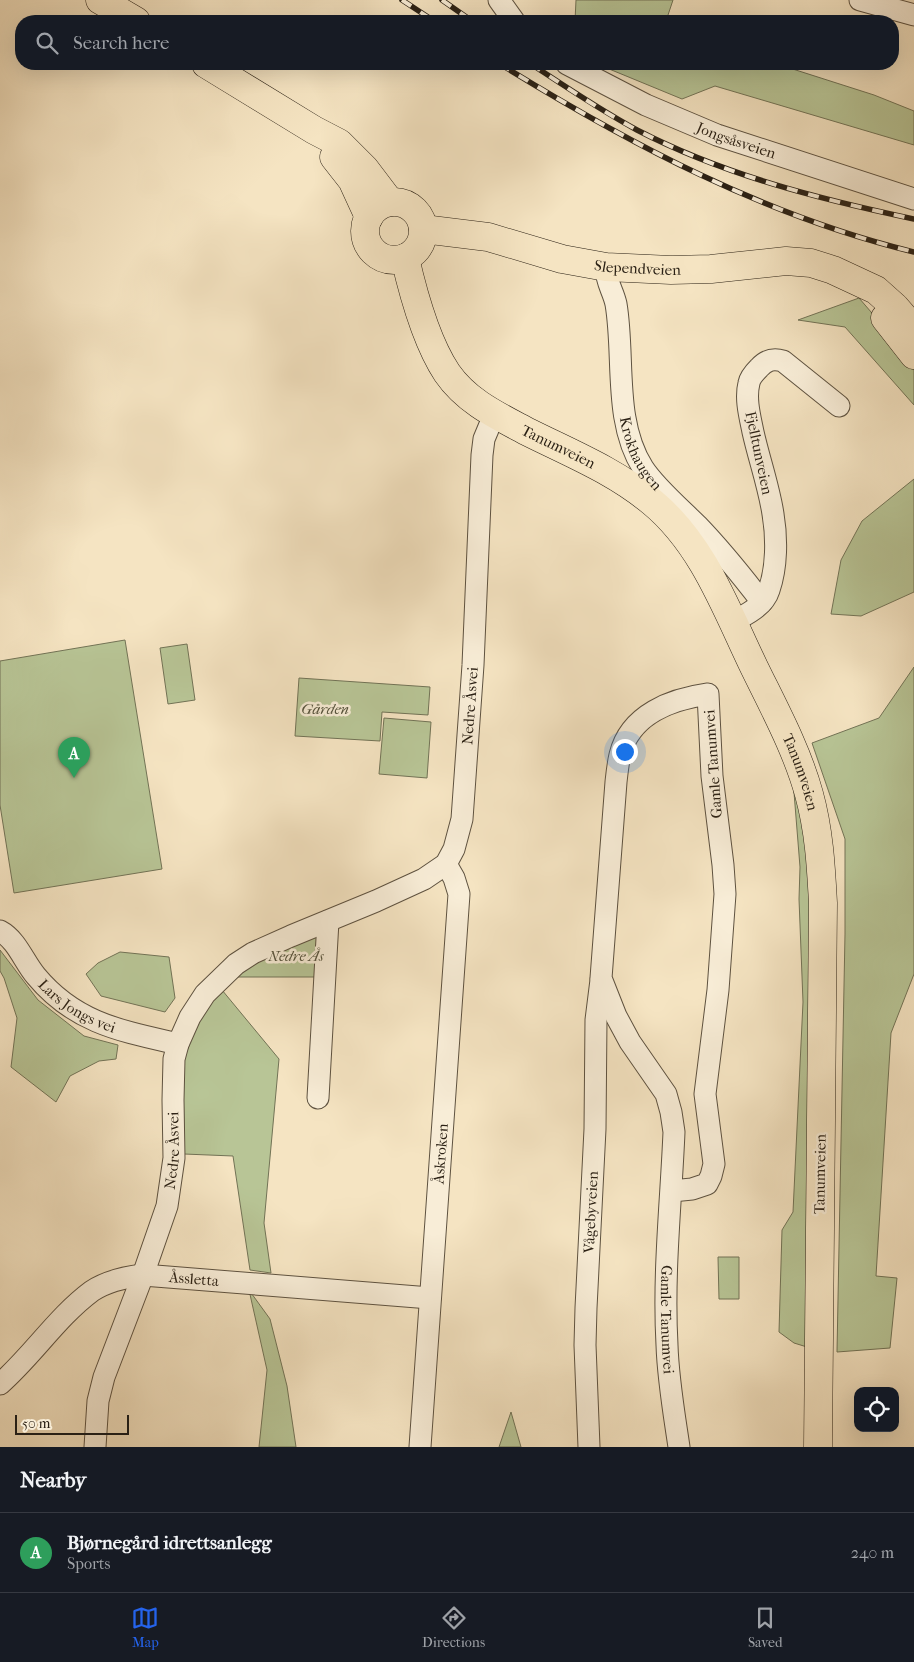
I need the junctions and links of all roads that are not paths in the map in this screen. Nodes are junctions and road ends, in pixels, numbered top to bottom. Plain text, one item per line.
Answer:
1 (100, 0) edge
2 (500, 0) edge
3 (860, 0) edge
4 (126, 15) edge
5 (510, 15) edge
6 (914, 15) edge
7 (216, 70) edge
8 (579, 70) edge
9 (914, 199) edge
10 (379, 210) junction
11 (423, 229) junction
12 (405, 258) junction
13 (606, 267) junction
14 (851, 279) junction
15 (914, 329) edge
16 (914, 356) edge
17 (840, 406) dead end
18 (494, 415) junction
19 (762, 602) junction
20 (732, 622) junction
21 (446, 864) junction
22 (328, 921) junction
23 (0, 931) edge
24 (601, 978) junction
25 (178, 1044) junction
26 (318, 1098) dead end
27 (672, 1191) junction
28 (143, 1275) junction
29 (430, 1298) junction
30 (0, 1384) edge
31 (95, 1447) edge
32 (420, 1447) edge
33 (589, 1447) edge
34 (679, 1447) edge
35 (818, 1447) edge

1 - 4 main road
2 - 5 street
3 - 6 street
7 - 10 main road
8 - 9 street, Jongsåsveien
10 - 11 main road
10 - 12 main road
11 - 12 main road
11 - 13 main road, Slependveien
12 - 18 main road, Tanumveien
13 - 14 main road, Slependveien
13 - 19 street, Krokhaugen
14 - 15 main road, Slependveien
14 - 16 main road, Slependveien
17 - 19 street, Fjelltunveien
18 - 20 main road, Tanumveien
18 - 21 street, Nedre Åsvei
19 - 20 street, Fjelltunveien
20 - 35 main road, Tanumveien
21 - 22 street, Nedre Åsvei
21 - 29 street, Åskroken
22 - 25 street, Nedre Åsvei
22 - 26 street
23 - 25 street, Lars Jongs vei
24 - 27 street, Gamle Tanumvei
24 - 27 street, Gamle Tanumvei
24 - 33 street, Vågebyveien
25 - 28 street, Nedre Åsvei
27 - 34 street, Gamle Tanumvei
28 - 29 street, Åssletta
28 - 30 street, Åssletta
28 - 31 street, Nedre Åsvei
29 - 32 street, Åskroken

